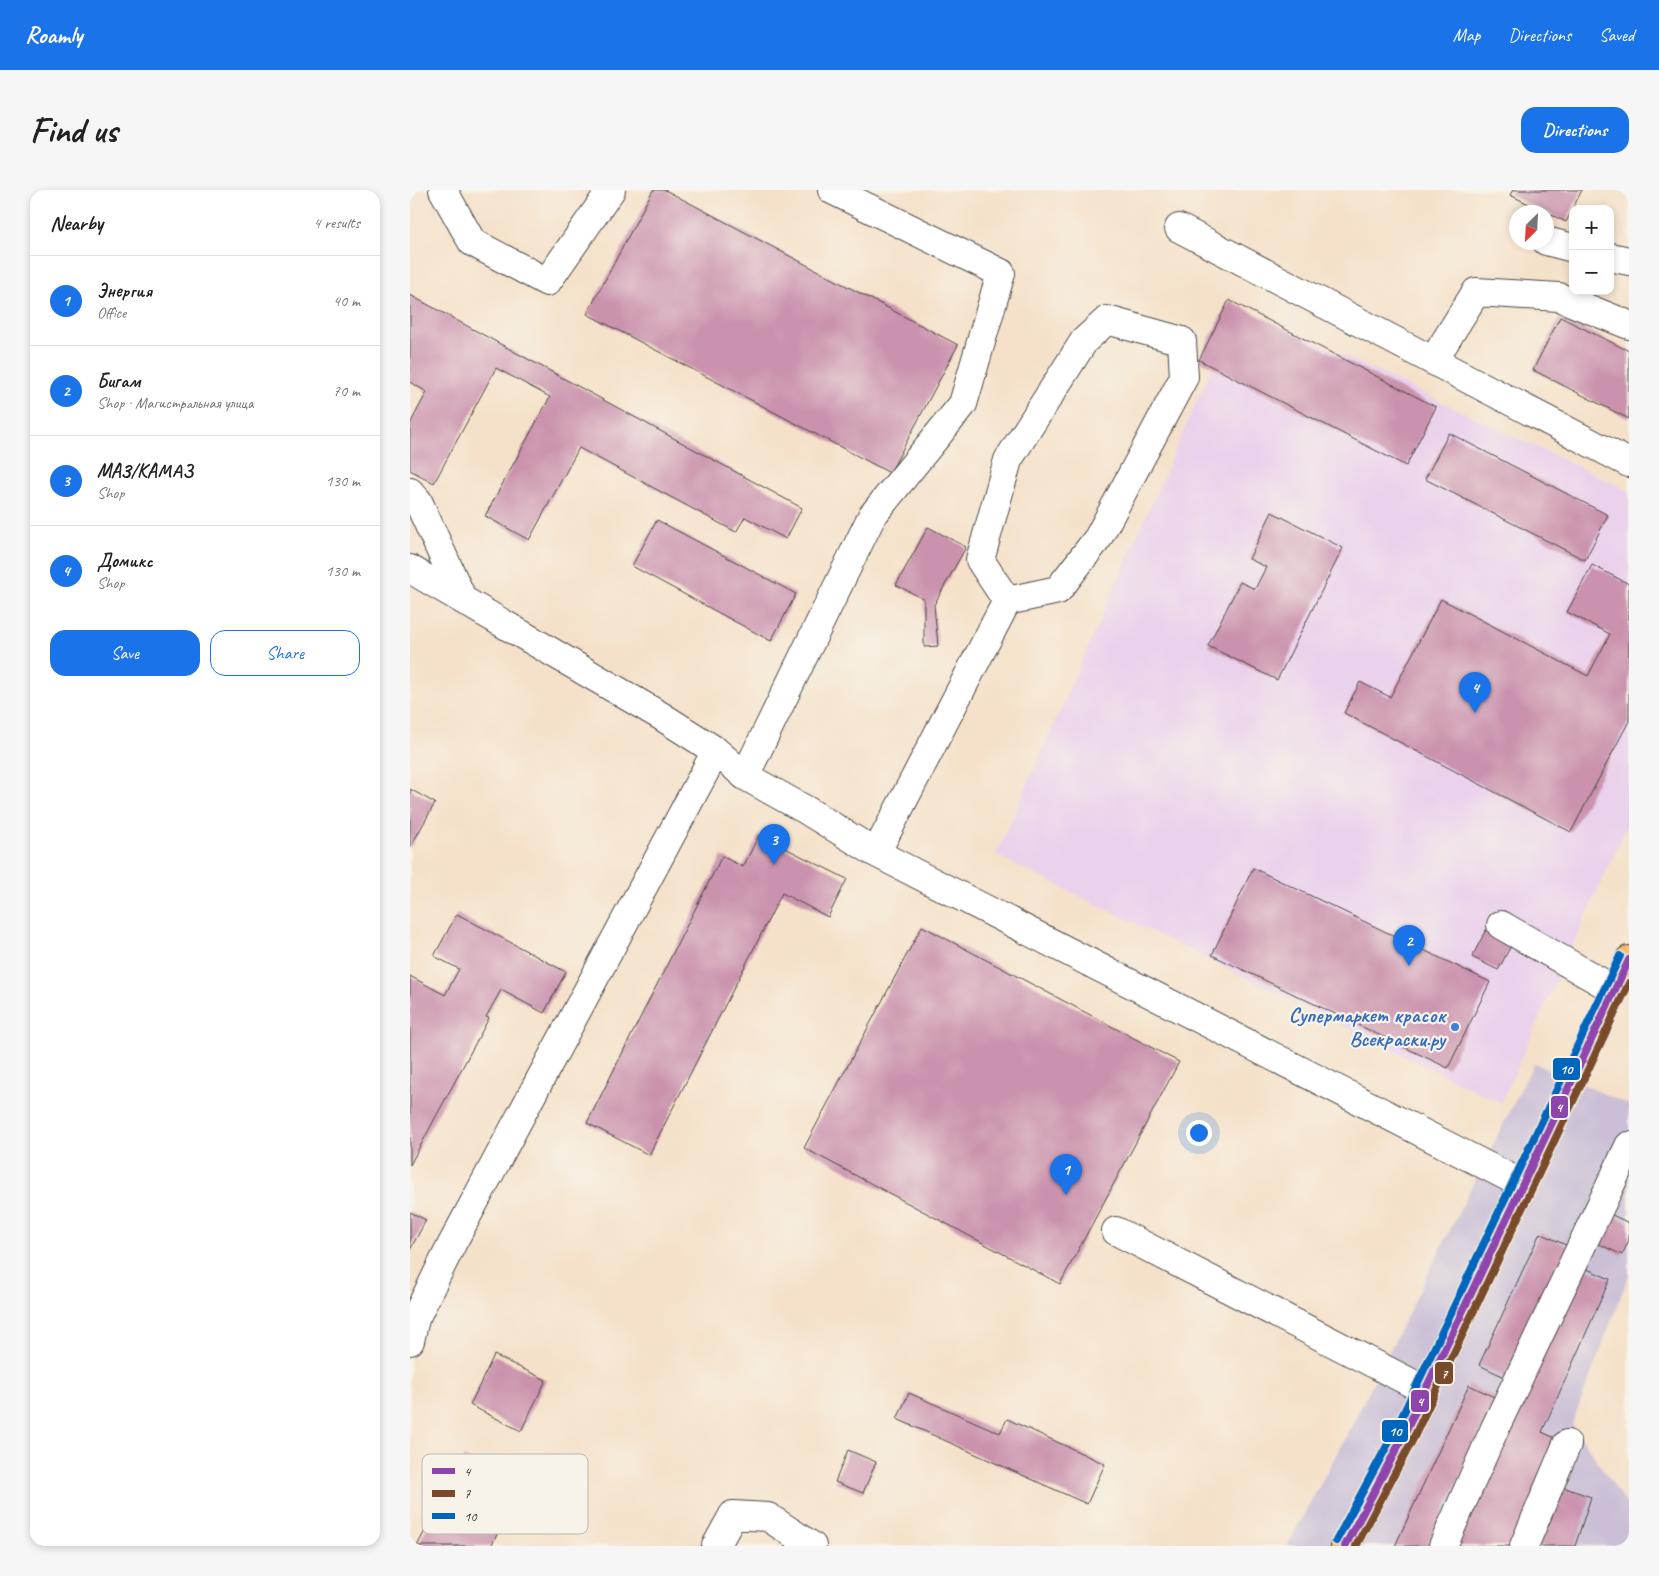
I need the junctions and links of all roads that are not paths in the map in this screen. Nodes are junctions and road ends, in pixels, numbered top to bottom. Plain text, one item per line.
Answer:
1 (443, 190) edge
2 (611, 190) edge
3 (832, 190) edge
4 (1178, 228) dead end
5 (1554, 243) edge
6 (1569, 247) edge
7 (1614, 258) edge
8 (1629, 261) edge
9 (1629, 325) edge
10 (1433, 361) junction
11 (1629, 463) edge
12 (410, 492) edge
13 (410, 569) edge
14 (463, 600) junction
15 (1008, 601) junction
16 (716, 751) junction
17 (745, 776) junction
18 (876, 853) junction
19 (1501, 926) dead end
20 (1629, 960) edge
21 (1615, 990) junction
22 (1629, 1146) edge
23 (1522, 1184) junction
24 (1116, 1231) dead end
25 (410, 1341) edge
26 (1425, 1390) junction
27 (1567, 1444) dead end
28 (716, 1546) edge
29 (812, 1546) edge
30 (1345, 1546) edge
31 (1442, 1546) edge
32 (1524, 1546) edge

1 - 2 street
3 - 17 street
4 - 10 street
5 - 6 street
7 - 8 street
9 - 10 street
10 - 11 street
12 - 14 street
13 - 14 street
14 - 16 street
15 - 15 street
15 - 18 street
16 - 17 street
16 - 25 street
17 - 18 street
18 - 23 street
19 - 21 street
20 - 21 main road
21 - 23 main road
22 - 31 street
23 - 26 main road
24 - 26 street
26 - 30 main road
27 - 32 street
28 - 29 street

